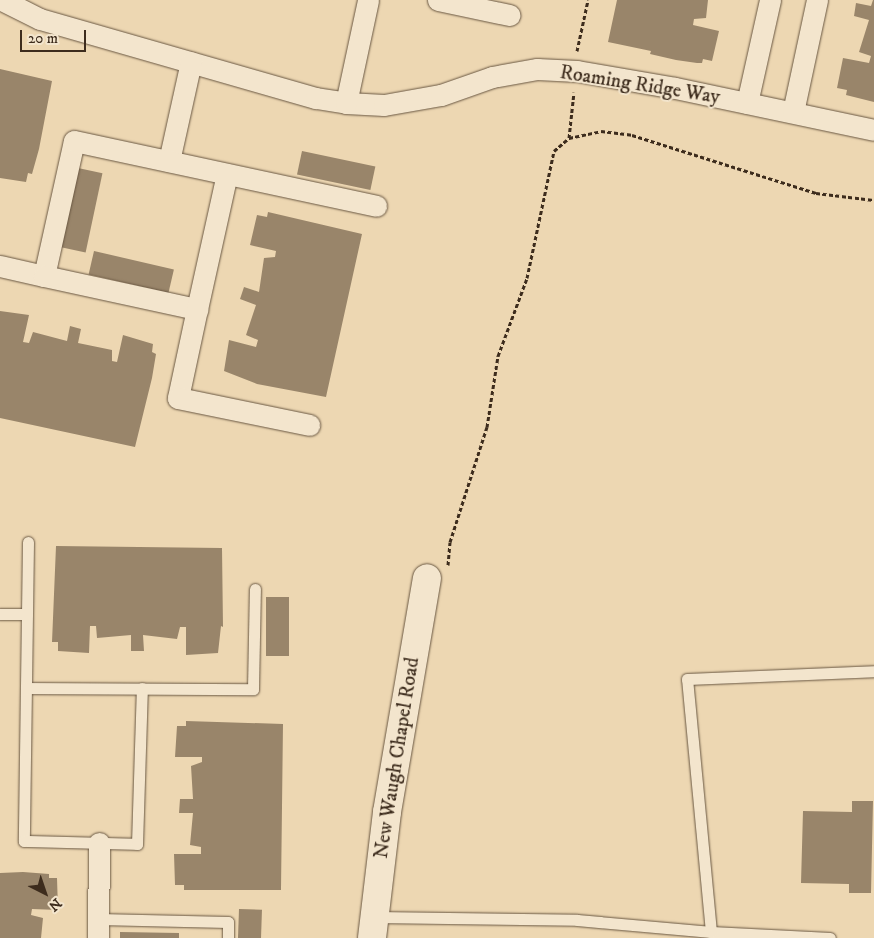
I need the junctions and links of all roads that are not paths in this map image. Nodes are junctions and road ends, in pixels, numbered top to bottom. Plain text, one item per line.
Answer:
1 (2, 0) edge
2 (368, 0) edge
3 (438, 0) edge
4 (770, 0) edge
5 (817, 0) edge
6 (42, 9) edge
7 (509, 15) dead end
8 (0, 16) edge
9 (191, 62) junction
10 (747, 103) junction
11 (346, 104) junction
12 (793, 112) junction
13 (874, 130) edge
14 (169, 162) junction
15 (227, 174) junction
16 (376, 206) dead end
17 (0, 266) edge
18 (44, 276) junction
19 (197, 309) junction
20 (309, 425) dead end
21 (28, 542) dead end
22 (437, 572) road end
23 (255, 590) dead end
24 (0, 614) edge
25 (27, 614) junction
26 (874, 671) edge
27 (26, 688) junction
28 (142, 688) junction
29 (99, 843) junction
30 (98, 928) edge
31 (373, 928) edge
32 (710, 932) junction
33 (228, 938) edge
34 (830, 938) edge

1 - 6 street, Roaming Ridge Way
2 - 11 street
3 - 7 street
4 - 10 street, Roaming Ridge Way
5 - 12 street
6 - 8 street, Roaming Ridge Way
6 - 9 street, Roaming Ridge Way
9 - 11 street, Roaming Ridge Way
9 - 14 street
10 - 11 street, Roaming Ridge Way
10 - 12 street, Roaming Ridge Way
12 - 13 street, Roaming Ridge Way
14 - 15 street
14 - 18 street
15 - 16 street
15 - 19 street
17 - 18 street
18 - 19 street
19 - 20 street
21 - 25 lane
22 - 31 street, New Waugh Chapel Road
23 - 28 lane
24 - 25 lane
25 - 27 lane
26 - 32 lane
27 - 28 lane
27 - 29 lane
28 - 29 lane
29 - 30 street
30 - 33 lane
31 - 32 lane
32 - 34 lane

